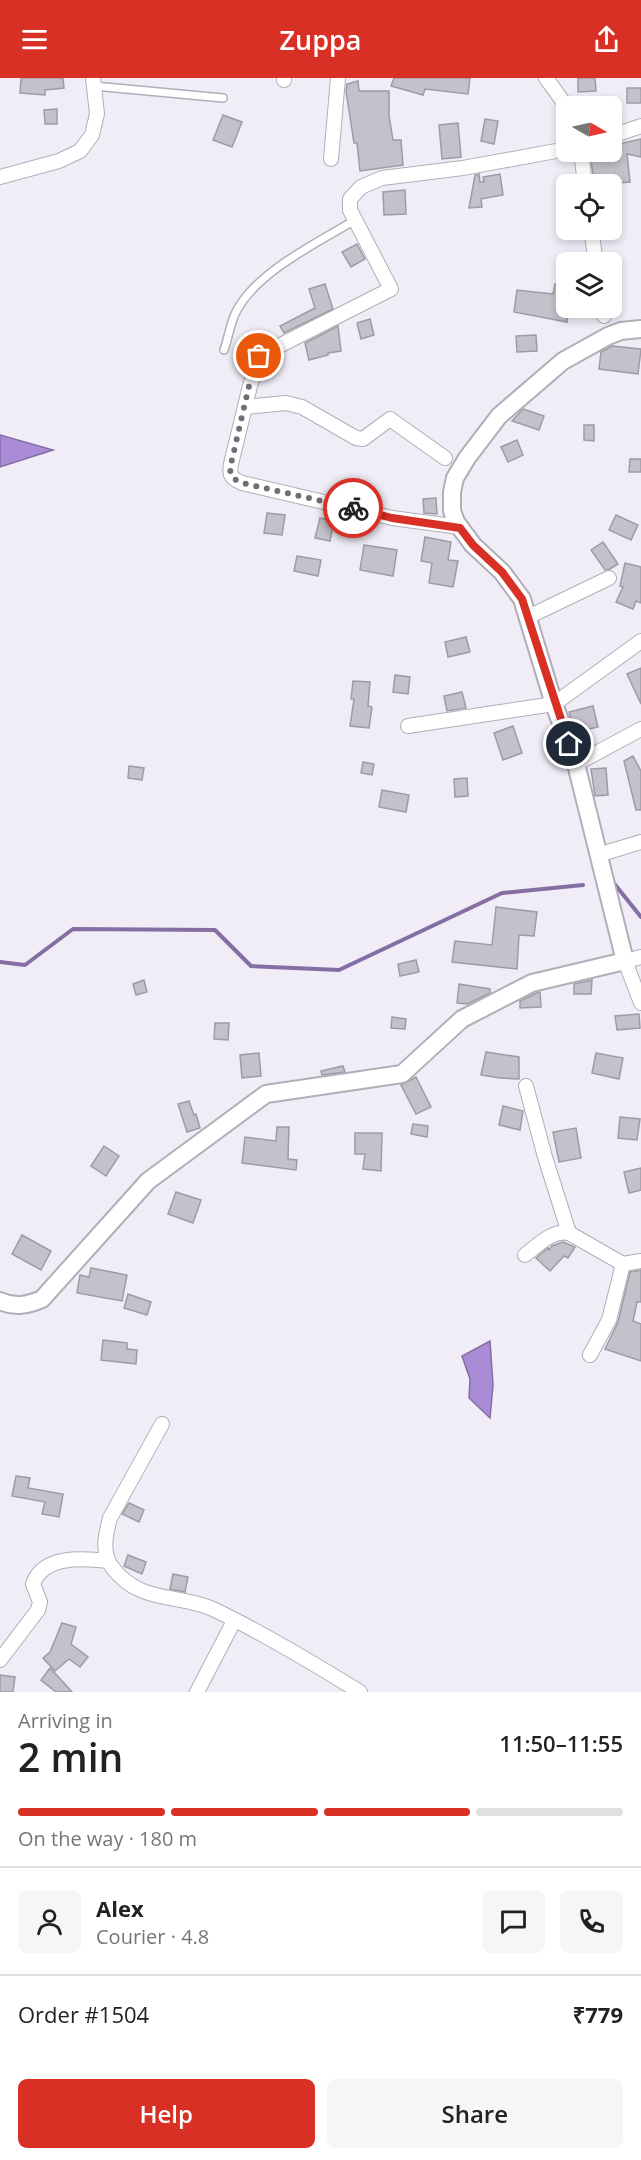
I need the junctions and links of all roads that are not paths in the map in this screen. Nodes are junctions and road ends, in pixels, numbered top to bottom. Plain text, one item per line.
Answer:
1 (338, 78) edge
2 (546, 78) edge
3 (94, 82) edge
4 (559, 96) edge
5 (223, 98) dead end
6 (641, 126) edge
7 (622, 133) edge
8 (556, 151) edge
9 (331, 159) dead end
10 (0, 177) edge
11 (355, 220) junction
12 (641, 329) edge
13 (224, 350) dead end
14 (245, 407) junction
15 (445, 458) dead end
16 (460, 528) junction
17 (609, 578) dead end
18 (528, 617) junction
19 (641, 641) edge
20 (554, 704) junction
21 (408, 726) dead end
22 (641, 729) edge
23 (576, 764) junction
24 (641, 843) edge
25 (598, 855) junction
26 (633, 959) edge
27 (641, 1003) edge
28 (526, 1086) dead end
29 (570, 1233) junction
30 (525, 1255) dead end
31 (641, 1261) edge
32 (623, 1264) junction
33 (0, 1301) edge
34 (590, 1355) dead end
35 (162, 1424) dead end
36 (108, 1561) junction
37 (234, 1621) junction
38 (0, 1660) edge
39 (197, 1692) edge
40 (360, 1692) edge

1 - 9 street
2 - 4 street
3 - 5 lane
3 - 10 street
6 - 7 street
8 - 11 street
11 - 13 lane
11 - 14 street
12 - 16 street
14 - 15 street
14 - 16 street
16 - 18 street
17 - 18 street
18 - 20 street
19 - 20 street
20 - 21 street
20 - 23 street
22 - 23 street
23 - 25 street
24 - 25 street
25 - 26 street
26 - 27 street
26 - 33 street
28 - 29 street
29 - 30 street
29 - 32 street
31 - 32 street
32 - 34 street
35 - 36 street
36 - 37 street
36 - 38 street
37 - 39 street
37 - 40 street

